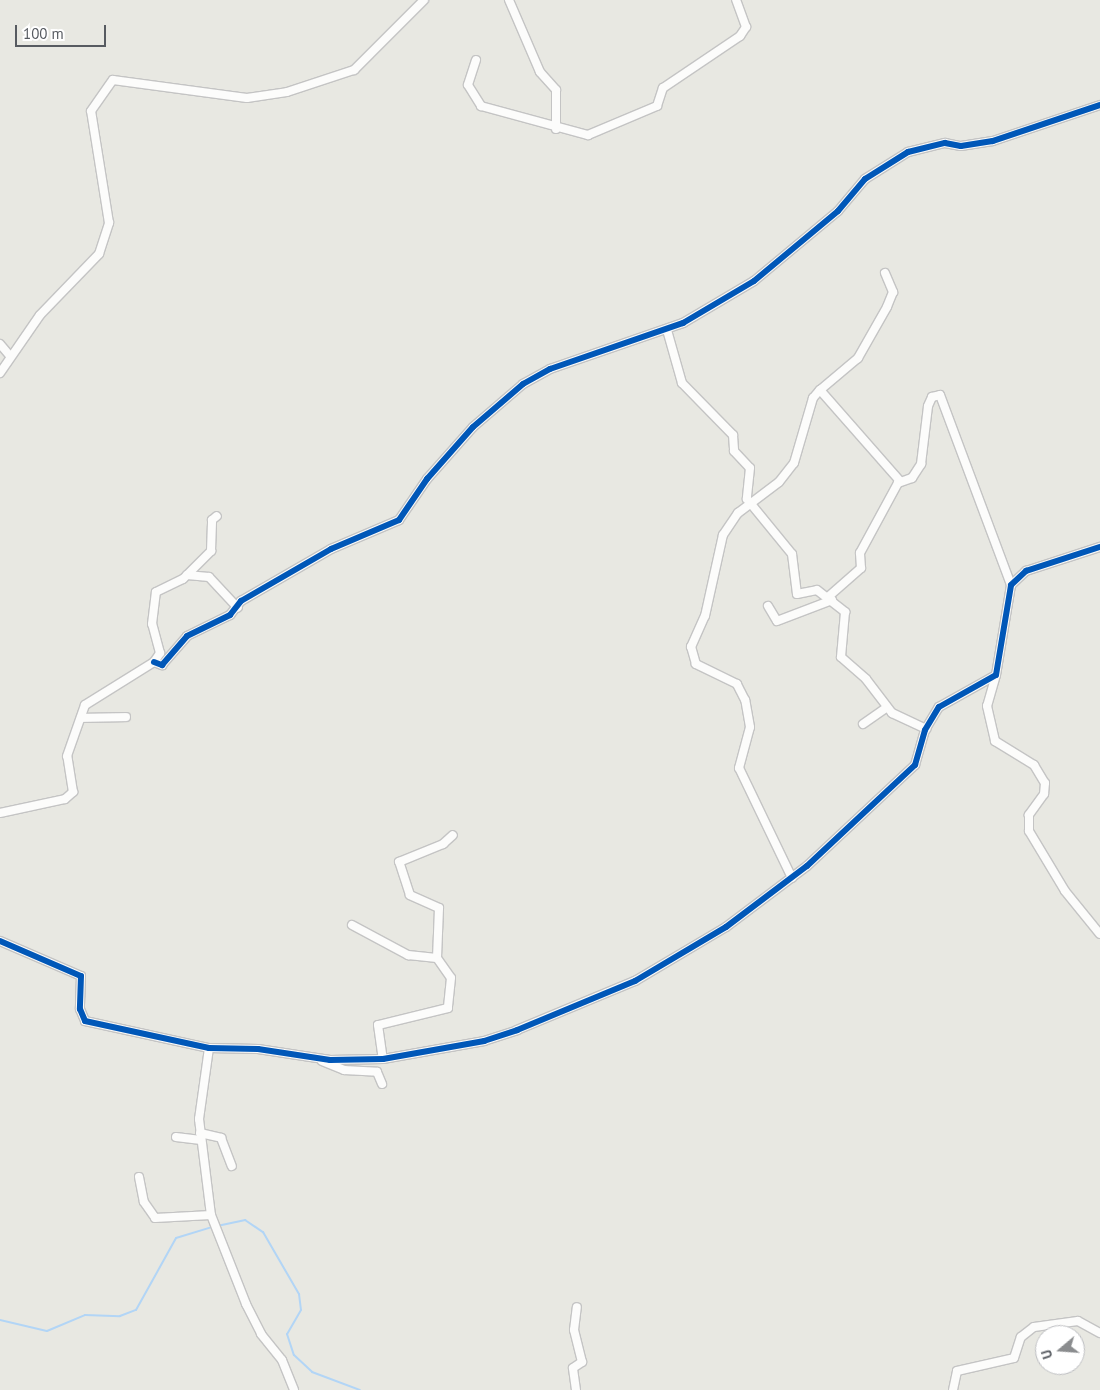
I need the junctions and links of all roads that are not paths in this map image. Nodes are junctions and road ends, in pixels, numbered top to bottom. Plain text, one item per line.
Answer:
1 (424, 0) edge
2 (509, 0) edge
3 (736, 0) edge
4 (476, 60) dead end
5 (1100, 105) edge
6 (556, 129) junction
7 (885, 273) dead end
8 (667, 330) junction
9 (0, 344) edge
10 (10, 356) junction
11 (0, 373) edge
12 (820, 390) junction
13 (900, 481) junction
14 (751, 503) junction
15 (217, 516) dead end
16 (1100, 547) edge
17 (187, 575) junction
18 (1011, 585) junction
19 (830, 599) junction
20 (768, 606) dead end
21 (238, 608) junction
22 (154, 662) junction
23 (996, 675) junction
24 (886, 708) junction
25 (126, 717) dead end
26 (81, 718) junction
27 (863, 724) dead end
28 (926, 729) junction
29 (0, 813) edge
30 (453, 835) dead end
31 (792, 878) junction
32 (352, 925) dead end
33 (1100, 934) edge
34 (0, 941) edge
35 (437, 958) junction
36 (209, 1048) junction
37 (318, 1058) junction
38 (383, 1059) junction
39 (382, 1084) dead end
40 (201, 1136) junction
41 (176, 1137) dead end
42 (232, 1166) dead end
43 (139, 1177) dead end
44 (211, 1216) junction
45 (577, 1307) dead end
46 (1100, 1333) edge
47 (294, 1390) edge
48 (576, 1390) edge
49 (953, 1390) edge

1 - 10 street
2 - 6 street
3 - 6 street
4 - 6 street
5 - 8 street
7 - 12 street
8 - 14 street
8 - 21 street
9 - 10 street
10 - 11 street
12 - 13 street
12 - 14 street
13 - 18 street
13 - 19 street
14 - 19 street
14 - 31 street
15 - 17 street
16 - 18 street
17 - 21 street
17 - 22 street
18 - 23 street
19 - 20 street
19 - 24 street
21 - 22 street
22 - 26 street
23 - 28 street
23 - 33 street
24 - 27 street
24 - 28 street
25 - 26 street
26 - 29 street
28 - 31 street
30 - 35 street
31 - 38 street
32 - 35 street
34 - 36 street
35 - 38 street
36 - 37 street
36 - 40 street
37 - 38 street
37 - 39 street
40 - 41 street
40 - 42 street
40 - 44 street
43 - 44 street
44 - 47 street
45 - 48 street
46 - 49 street

